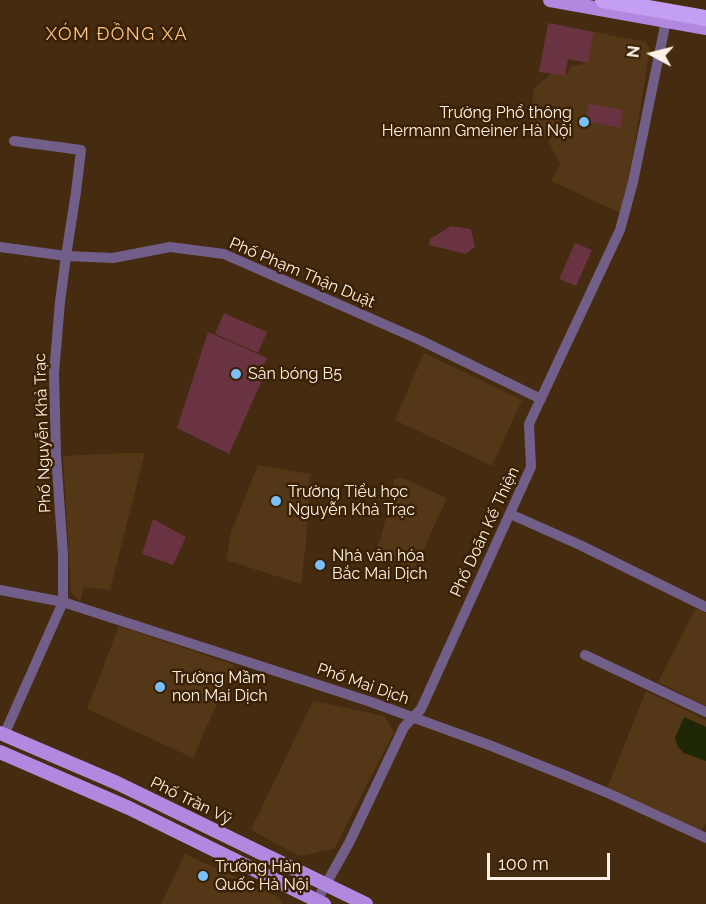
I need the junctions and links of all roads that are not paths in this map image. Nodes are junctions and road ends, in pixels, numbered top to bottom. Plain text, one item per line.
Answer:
1 (550, 0) edge
2 (603, 0) edge
3 (706, 18) edge
4 (666, 21) junction
5 (706, 28) edge
6 (14, 141) dead end
7 (0, 247) edge
8 (66, 256) junction
9 (541, 399) junction
10 (510, 514) junction
11 (0, 591) edge
12 (63, 602) junction
13 (706, 607) edge
14 (585, 655) dead end
15 (706, 712) edge
16 (414, 717) junction
17 (1, 737) edge
18 (0, 752) edge
19 (706, 838) edge
20 (326, 886) junction
21 (321, 902) edge
22 (366, 904) edge

1 - 4 main road
2 - 3 highway
4 - 5 main road
4 - 9 street, Phố Doãn Kế Thiện
6 - 8 street, Phố Nguyễn Khả Trạc
7 - 8 street, Phố Phạm Thận Duật
8 - 9 street, Phố Phạm Thận Duật
8 - 12 street, Phố Nguyễn Khả Trạc
9 - 10 street, Phố Doãn Kế Thiện
10 - 13 street
10 - 16 street, Phố Doãn Kế Thiện
11 - 12 street, Phố Mai Dịch
12 - 16 street, Phố Mai Dịch
12 - 17 street, Phố Nguyễn Khả Trạc
14 - 15 street
16 - 19 street, Phố Mai Dịch
16 - 20 street, Phố Doãn Kế Thiện
17 - 20 main road, Phố Trần Vỹ
18 - 21 main road, Phố Trần Vỹ
20 - 21 street, Phố Doãn Kế Thiện
20 - 22 main road, Phố Trần Vỹ

